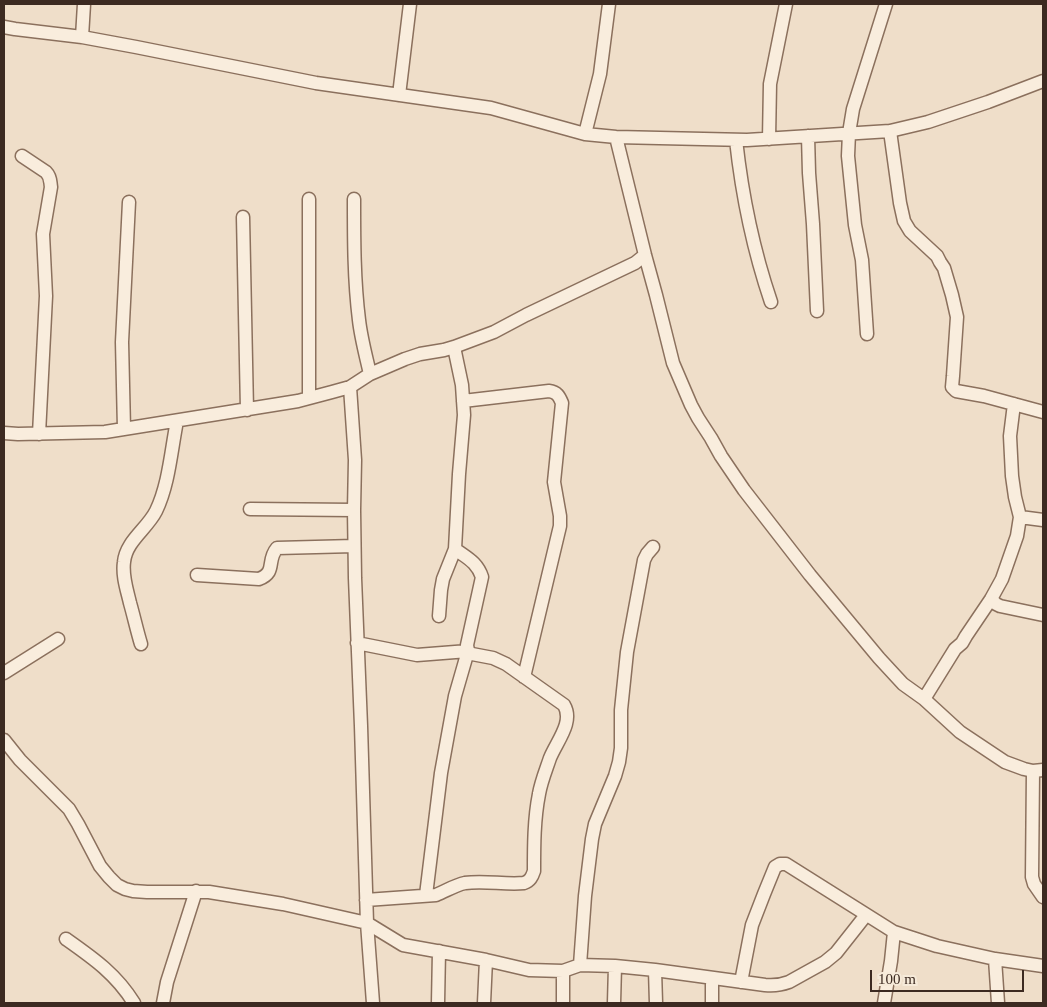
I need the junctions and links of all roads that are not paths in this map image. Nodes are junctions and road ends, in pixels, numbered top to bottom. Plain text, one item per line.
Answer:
1 (84, 4) edge
2 (410, 4) edge
3 (609, 4) edge
4 (786, 4) edge
5 (886, 4) edge
6 (4, 27) edge
7 (82, 37) junction
8 (1043, 81) edge
9 (399, 95) junction
10 (890, 131) junction
11 (585, 134) junction
12 (849, 134) junction
13 (808, 136) junction
14 (616, 137) junction
15 (769, 139) junction
16 (736, 140) junction
17 (22, 156) dead end
18 (309, 199) dead end
19 (354, 199) dead end
20 (129, 202) dead end
21 (243, 217) dead end
22 (645, 255) junction
23 (771, 302) dead end
24 (817, 311) dead end
25 (867, 334) dead end
26 (454, 347) junction
27 (370, 374) junction
28 (350, 387) junction
29 (309, 398) junction
30 (463, 401) junction
31 (1014, 404) junction
32 (247, 410) junction
33 (1043, 412) edge
34 (177, 421) junction
35 (124, 429) junction
36 (4, 433) edge
37 (39, 434) junction
38 (250, 509) dead end
39 (354, 510) junction
40 (1020, 517) junction
41 (1043, 520) edge
42 (354, 546) junction
43 (654, 547) dead end
44 (454, 549) junction
45 (196, 574) dead end
46 (991, 599) junction
47 (1043, 615) edge
48 (439, 616) dead end
49 (58, 639) dead end
50 (357, 643) junction
51 (141, 644) dead end
52 (468, 651) junction
53 (4, 673) edge
54 (524, 677) junction
55 (924, 699) junction
56 (4, 740) edge
57 (1038, 771) edge
58 (196, 891) junction
59 (426, 895) junction
60 (1043, 897) edge
61 (366, 900) junction
62 (866, 915) junction
63 (367, 923) junction
64 (894, 932) junction
65 (66, 939) dead end
66 (439, 951) junction
67 (996, 959) junction
68 (486, 960) junction
69 (580, 965) junction
70 (615, 966) junction
71 (1043, 966) edge
72 (656, 970) junction
73 (564, 971) junction
74 (712, 978) junction
75 (742, 982) junction
76 (134, 1003) edge
77 (163, 1003) edge
78 (373, 1003) edge
79 (438, 1003) edge
80 (484, 1003) edge
81 (563, 1003) edge
82 (614, 1003) edge
83 (656, 1003) edge
84 (712, 1003) edge
85 (884, 1003) edge
86 (998, 1003) edge

1 - 7 street
2 - 9 street
3 - 11 street
4 - 15 street
5 - 12 street
6 - 7 street
7 - 9 street
8 - 10 street
9 - 11 street
10 - 12 street
10 - 31 street
11 - 14 street
12 - 13 street
12 - 25 street
13 - 15 street
13 - 24 street
14 - 16 street
14 - 22 street
15 - 16 street
16 - 23 street
17 - 37 street
18 - 29 street
19 - 27 street
20 - 35 street
21 - 32 street
22 - 26 street
22 - 55 street
26 - 27 street
26 - 30 street
27 - 28 street
28 - 29 street
28 - 39 street
29 - 32 street
30 - 44 street
30 - 54 street
31 - 33 street
31 - 40 street
32 - 34 street
34 - 35 street
34 - 51 street
35 - 37 street
36 - 37 street
38 - 39 street
39 - 42 street
40 - 41 street
40 - 46 street
42 - 45 street
42 - 50 street
43 - 69 street
44 - 48 street
44 - 52 street
46 - 47 street
46 - 55 street
49 - 53 street
50 - 52 street
50 - 61 street
52 - 54 street
52 - 59 street
54 - 59 street
55 - 57 street
56 - 58 street
57 - 60 street
58 - 63 street
58 - 77 street
59 - 61 street
61 - 63 street
62 - 64 street
62 - 75 street
62 - 75 street
63 - 66 street
63 - 78 street
64 - 67 street
64 - 85 street
65 - 76 street
66 - 68 street
66 - 79 street
67 - 71 street
67 - 86 street
68 - 73 street
68 - 80 street
69 - 70 street
69 - 73 street
70 - 72 street
70 - 82 street
72 - 74 street
72 - 83 street
73 - 81 street
74 - 75 street
74 - 84 street

